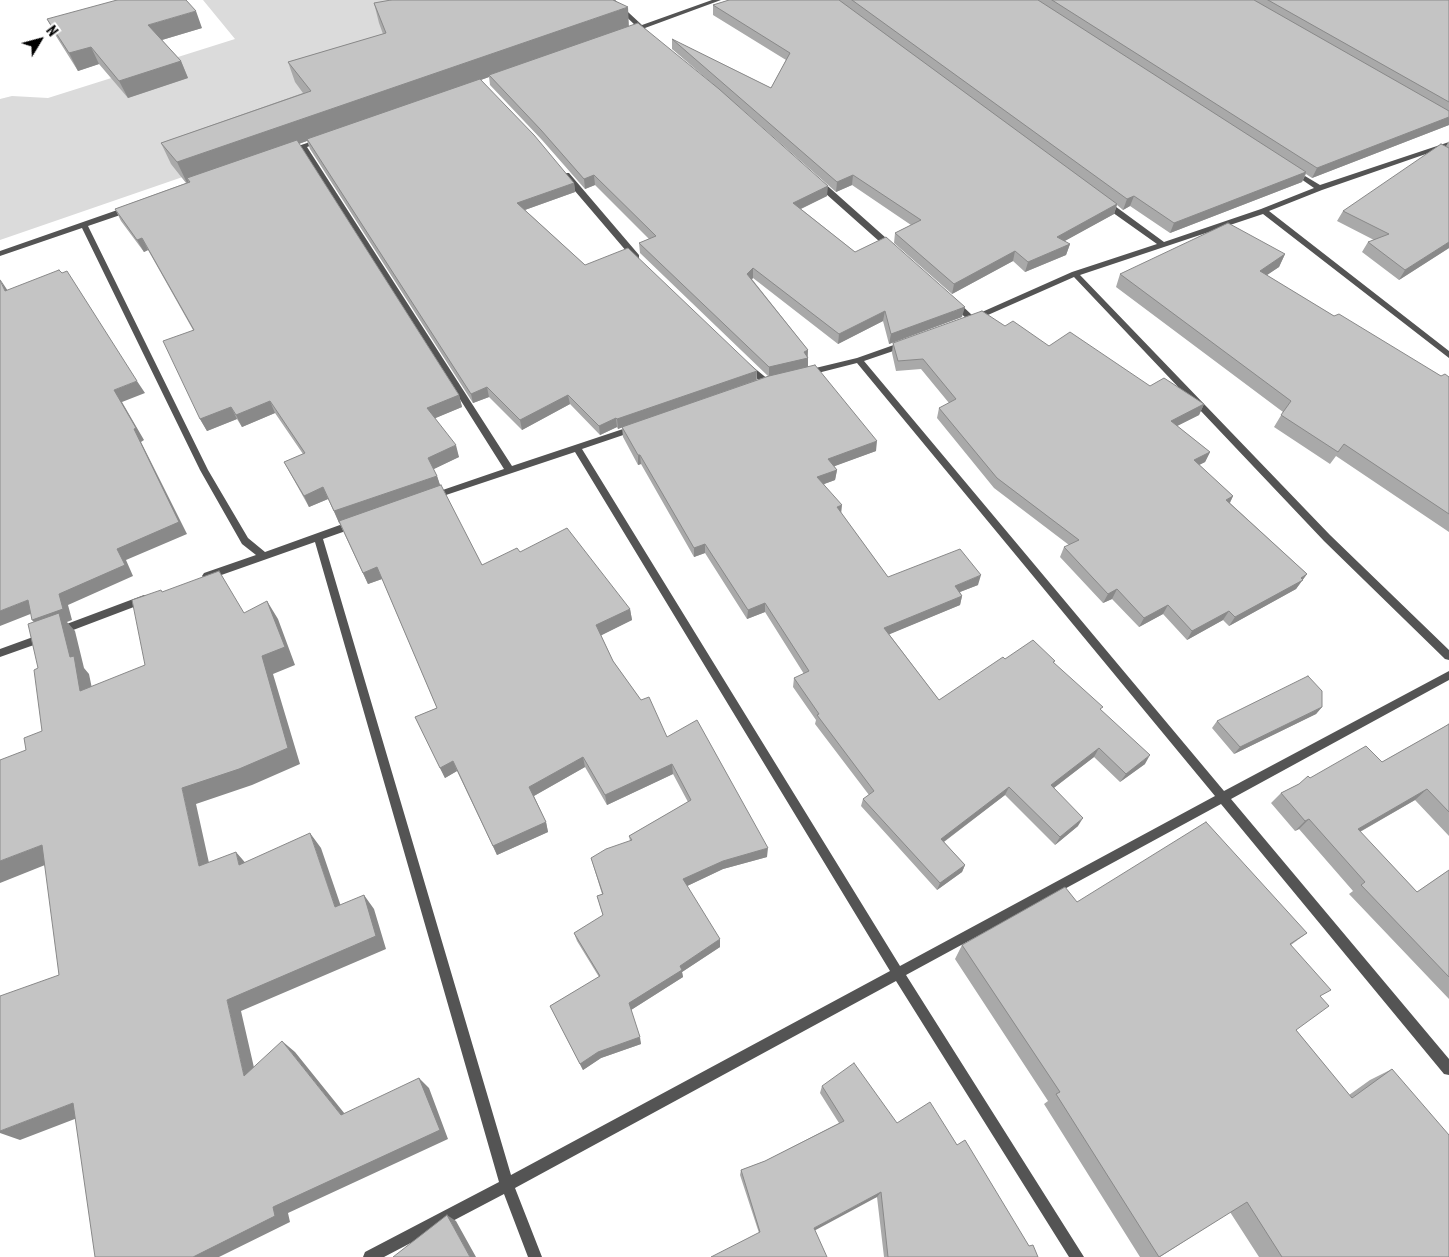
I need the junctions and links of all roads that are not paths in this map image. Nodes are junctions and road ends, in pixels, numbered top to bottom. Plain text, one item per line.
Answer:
1 (612, 0) edge
2 (718, 0) edge
3 (640, 27) junction
4 (648, 33) edge
5 (622, 34) edge
6 (330, 137) edge
7 (1449, 144) edge
8 (303, 146) junction
9 (284, 153) edge
10 (558, 165) edge
11 (1286, 167) edge
12 (810, 175) edge
13 (1320, 188) junction
14 (1100, 199) edge
15 (139, 206) edge
16 (1264, 210) junction
17 (84, 225) junction
18 (1163, 245) junction
19 (0, 254) edge
20 (899, 254) edge
21 (642, 263) edge
22 (1075, 274) junction
23 (950, 300) edge
24 (912, 341) edge
25 (1449, 355) edge
26 (738, 356) edge
27 (859, 360) junction
28 (794, 376) edge
29 (775, 380) edge
30 (766, 382) junction
31 (756, 386) edge
32 (643, 425) edge
33 (577, 448) junction
34 (509, 469) junction
35 (427, 498) edge
36 (364, 521) edge
37 (318, 537) junction
38 (263, 555) junction
39 (200, 579) edge
40 (154, 596) edge
41 (0, 653) edge
42 (1449, 656) edge
43 (1449, 675) edge
44 (1224, 797) junction
45 (898, 973) junction
46 (1449, 1069) edge
47 (507, 1186) junction
48 (370, 1257) edge
49 (536, 1257) edge
50 (1077, 1257) edge

1 - 3 street
2 - 3 street
3 - 4 street
3 - 5 street
6 - 8 street
7 - 13 street
8 - 9 street
8 - 34 street
10 - 21 street
11 - 13 street
12 - 20 street
13 - 16 street
14 - 18 street
15 - 17 street
16 - 18 street
16 - 25 street
17 - 19 street
17 - 38 street
18 - 22 street
22 - 23 street
22 - 42 street
24 - 27 street
26 - 30 street
27 - 28 street
27 - 44 street
29 - 30 street
30 - 31 street
32 - 33 street
33 - 34 street
33 - 45 street
34 - 35 street
36 - 37 street
37 - 38 street
37 - 47 street
38 - 39 street
40 - 41 street
43 - 44 street
44 - 45 street
44 - 46 street
45 - 47 street
45 - 50 street
47 - 48 street
47 - 49 street

